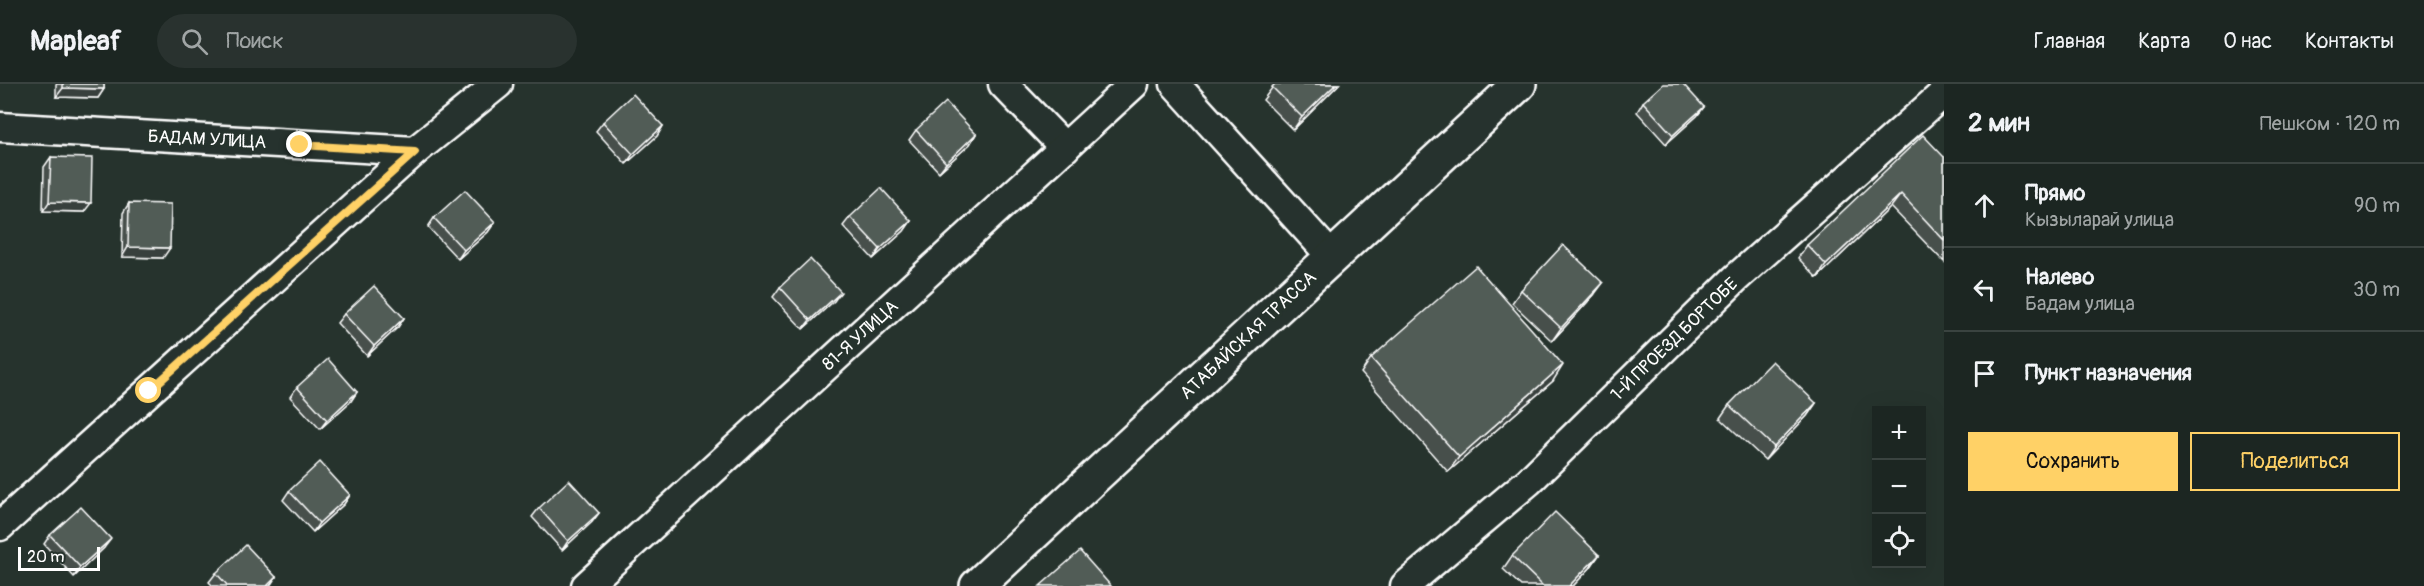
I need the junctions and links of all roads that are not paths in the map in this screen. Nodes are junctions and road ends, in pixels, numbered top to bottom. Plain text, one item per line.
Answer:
1 (498, 84) edge
2 (1003, 84) edge
3 (1134, 84) edge
4 (1175, 84) edge
5 (1519, 84) edge
6 (1944, 93) edge
7 (0, 127) edge
8 (1065, 148) junction
9 (415, 152) junction
10 (1332, 257) junction
11 (0, 526) edge
12 (586, 586) edge
13 (977, 586) edge
14 (1405, 586) edge

1 - 9 street
2 - 8 street
3 - 8 street, 81-Я УЛИЦА
4 - 10 street
5 - 10 main road, АТАБАЙСКАЯ ТРАССА
6 - 14 street, 1-Й ПРОЕЗД БОРТОБЕ
7 - 9 street, БАДАМ УЛИЦА
8 - 12 street, 81-Я УЛИЦА
9 - 11 street
10 - 13 main road, АТАБАЙСКАЯ ТРАССА

